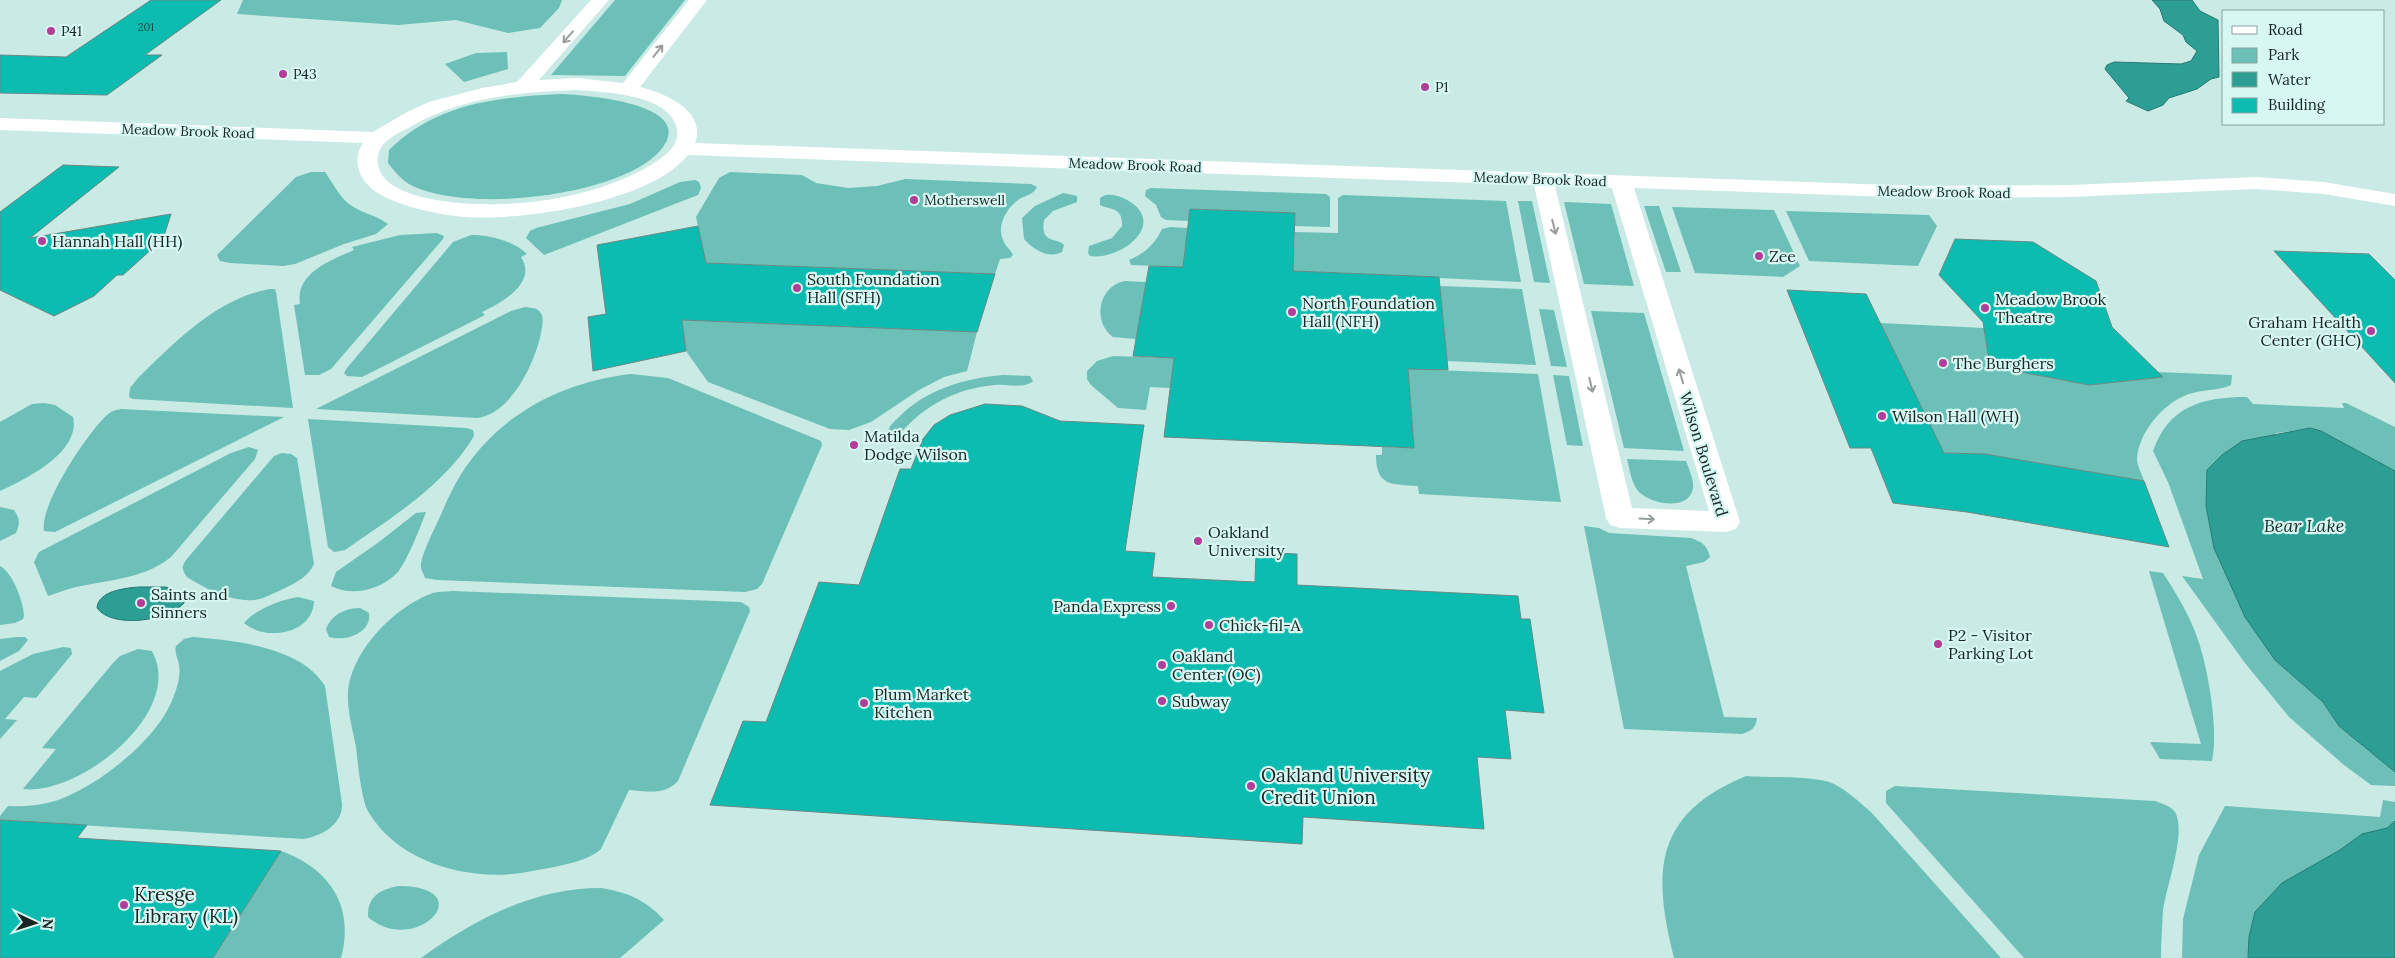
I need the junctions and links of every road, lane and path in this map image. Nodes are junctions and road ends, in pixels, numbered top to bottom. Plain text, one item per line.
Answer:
1 (600, 0) edge
2 (698, 0) edge
3 (524, 86) junction
4 (628, 89) junction
5 (0, 124) edge
6 (377, 138) junction
7 (683, 149) junction
8 (1543, 179) junction
9 (1621, 182) junction
10 (2395, 200) edge

1 -> 3 street
4 -> 2 street
3 - 4 street
3 - 6 street
4 - 7 street
5 - 6 street, Meadow Brook Road
6 - 7 street
7 - 8 street, Meadow Brook Road
8 - 9 street, Meadow Brook Road
8 -> 9 street, Wilson Boulevard
9 - 10 street, Meadow Brook Road

